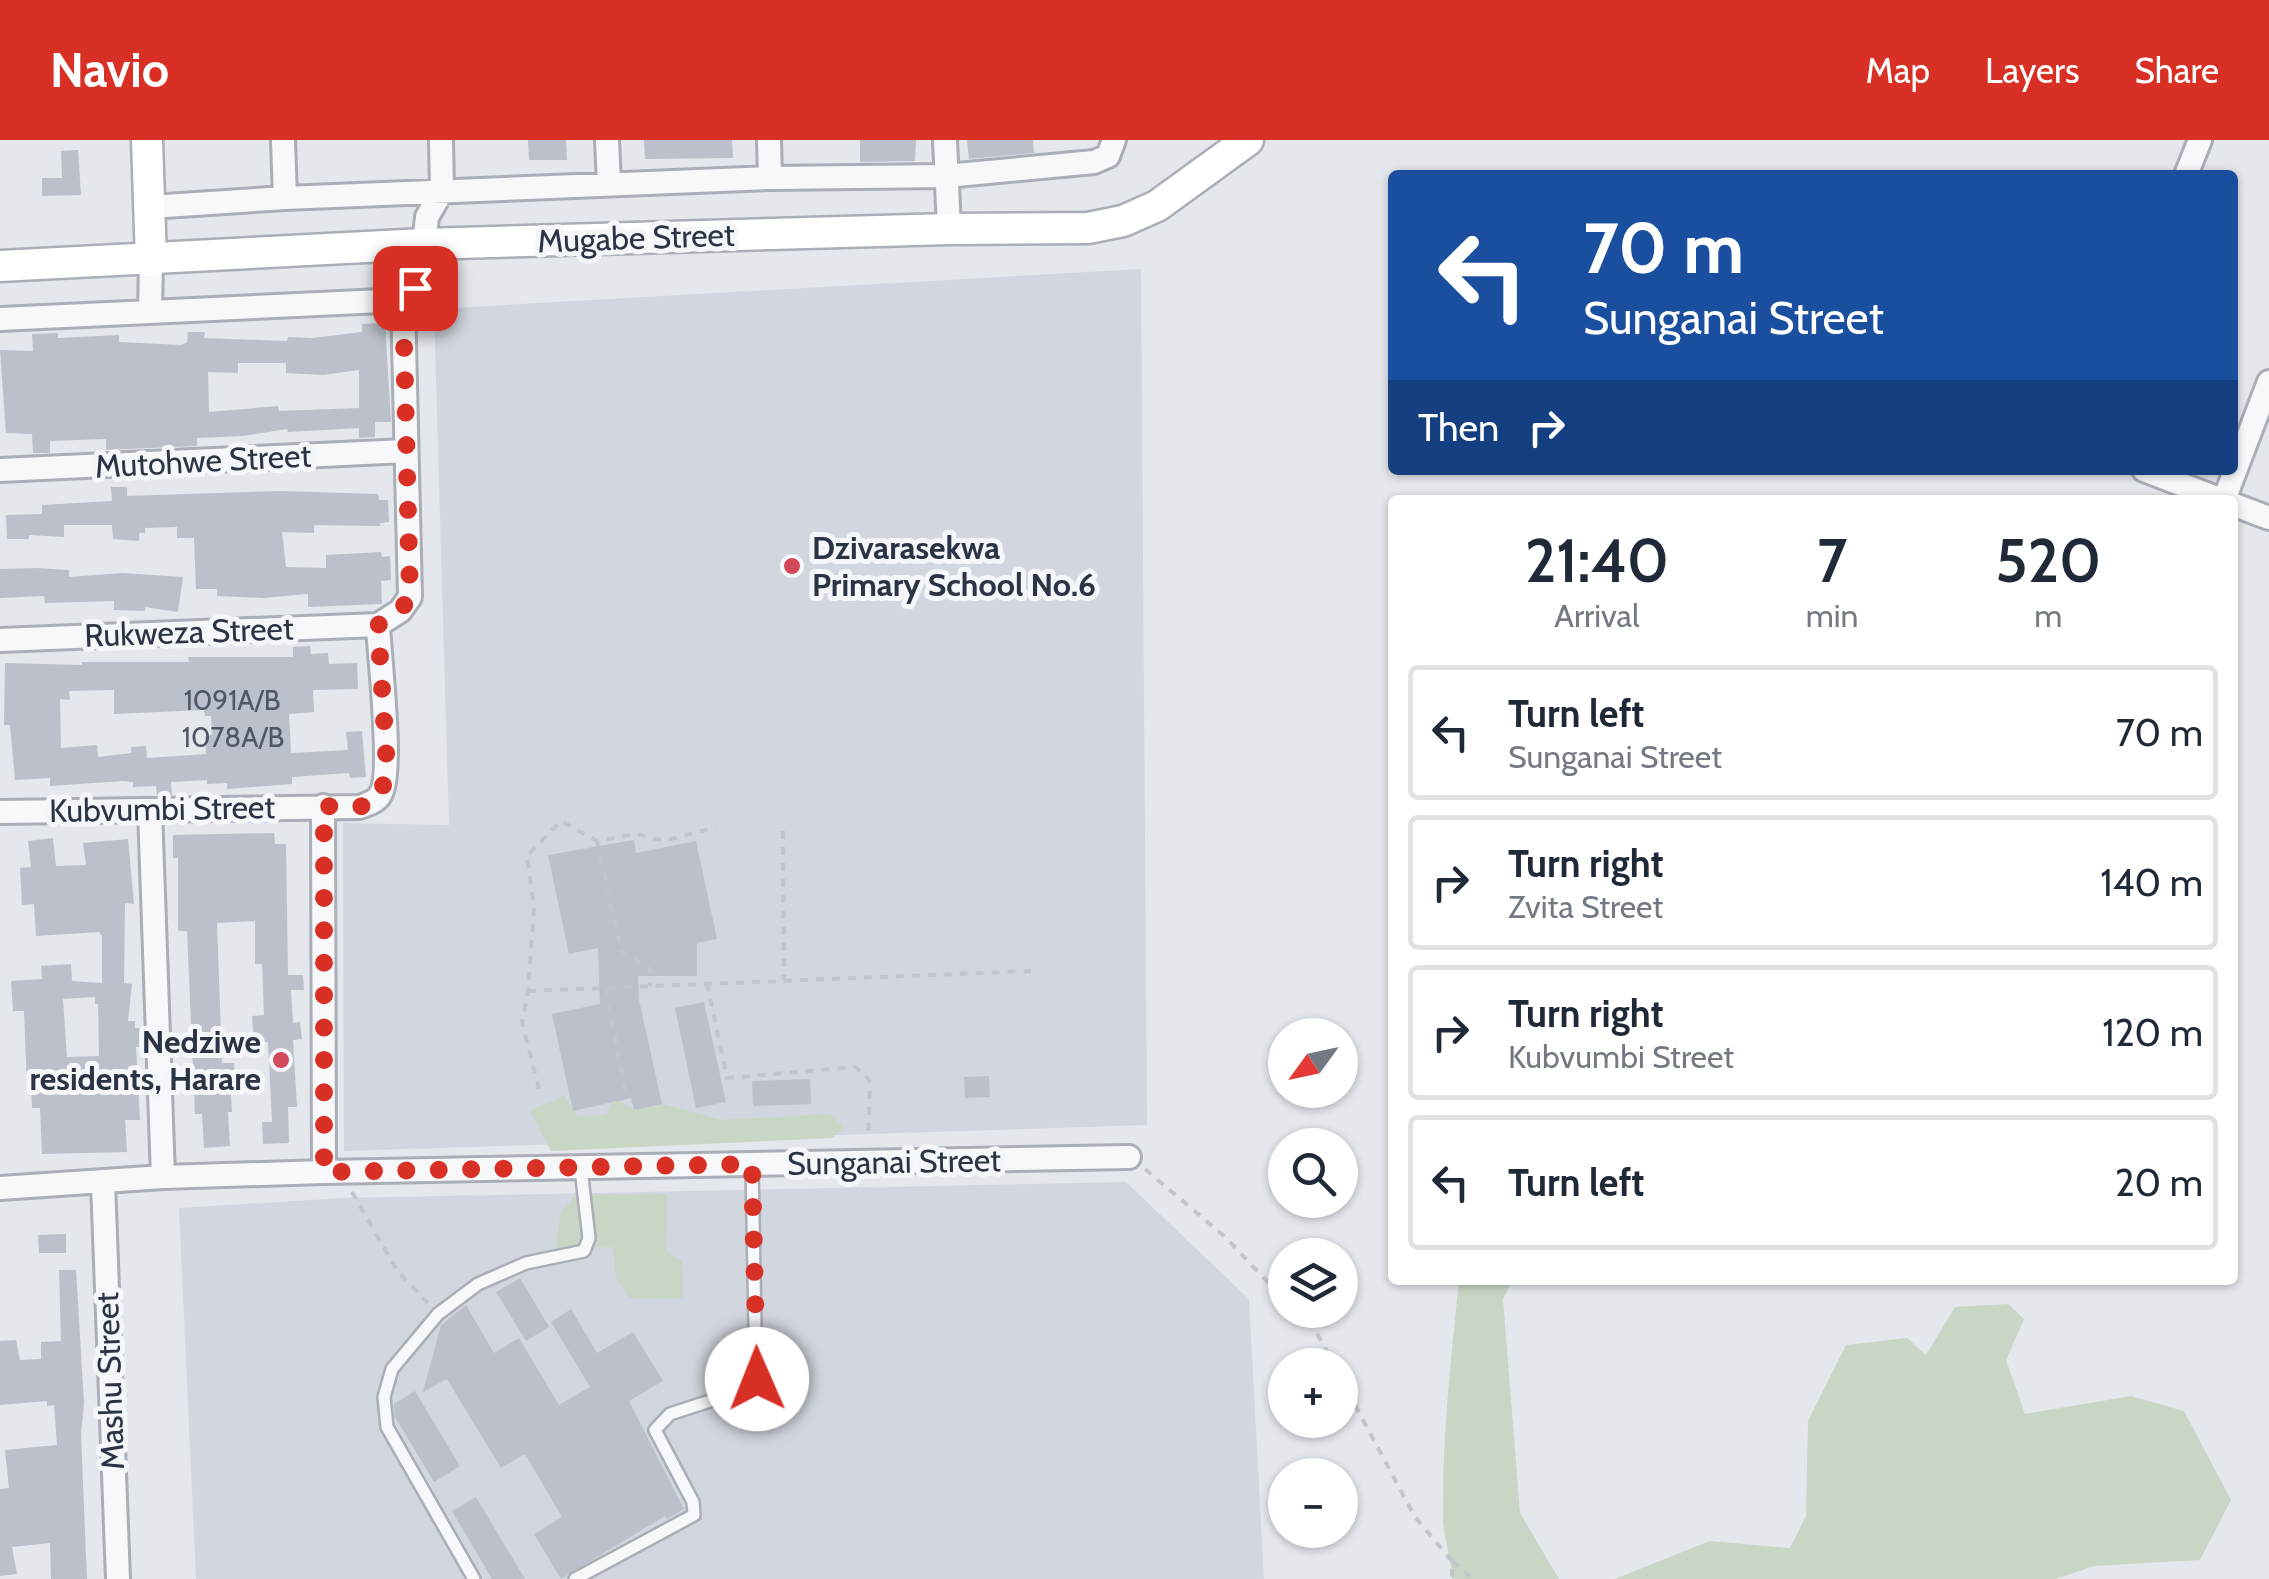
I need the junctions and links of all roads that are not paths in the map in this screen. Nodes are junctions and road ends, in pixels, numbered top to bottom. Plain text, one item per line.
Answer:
1 (147, 140) edge
2 (283, 140) edge
3 (441, 140) edge
4 (608, 140) edge
5 (769, 140) edge
6 (945, 140) edge
7 (1114, 140) edge
8 (1248, 140) edge
9 (2200, 140) edge
10 (2188, 170) edge
11 (946, 176) junction
12 (770, 178) junction
13 (609, 184) junction
14 (442, 191) junction
15 (285, 198) junction
16 (150, 207) junction
17 (949, 229) junction
18 (424, 244) junction
19 (151, 260) junction
20 (0, 266) edge
21 (150, 312) junction
22 (0, 318) edge
23 (2269, 382) edge
24 (406, 451) junction
25 (2238, 462) edge
26 (0, 470) edge
27 (2157, 475) edge
28 (2210, 495) edge
29 (2238, 506) edge
30 (2269, 518) edge
31 (378, 625) junction
32 (0, 640) edge
33 (324, 806) junction
34 (150, 810) junction
35 (0, 812) edge
36 (1129, 1157) road end
37 (752, 1164) junction
38 (581, 1169) junction
39 (332, 1172) junction
40 (163, 1177) junction
41 (103, 1183) junction
42 (0, 1187) edge
43 (118, 1579) edge
44 (474, 1579) edge
45 (575, 1579) edge

1 - 16 street
2 - 15 street
3 - 14 street
4 - 13 street
5 - 12 street
6 - 11 street
7 - 11 street
8 - 17 street, Mugabe Street
9 - 10 street
11 - 12 street
11 - 17 street
12 - 13 street
13 - 14 street
14 - 15 street
14 - 18 street
15 - 16 street
16 - 19 street
17 - 18 street, Mugabe Street
18 - 19 street, Mugabe Street
19 - 20 street, Mugabe Street
19 - 21 street
21 - 22 street
21 - 24 street
23 - 25 street
24 - 26 street, Mutohwe Street
24 - 31 street
27 - 28 street
29 - 30 street
31 - 32 street, Rukweza Street
31 - 33 street, Kubvumbi Street
33 - 34 street, Kubvumbi Street
33 - 39 street
34 - 35 street, Kubvumbi Street
34 - 40 street
36 - 37 street, Sunganai Street
37 - 38 street, Sunganai Street
37 - 45 lane
38 - 39 street, Sunganai Street
38 - 44 lane
39 - 40 street, Sunganai Street
40 - 41 street, Sunganai Street
41 - 42 street, Sunganai Street
41 - 43 street, Mashu Street

